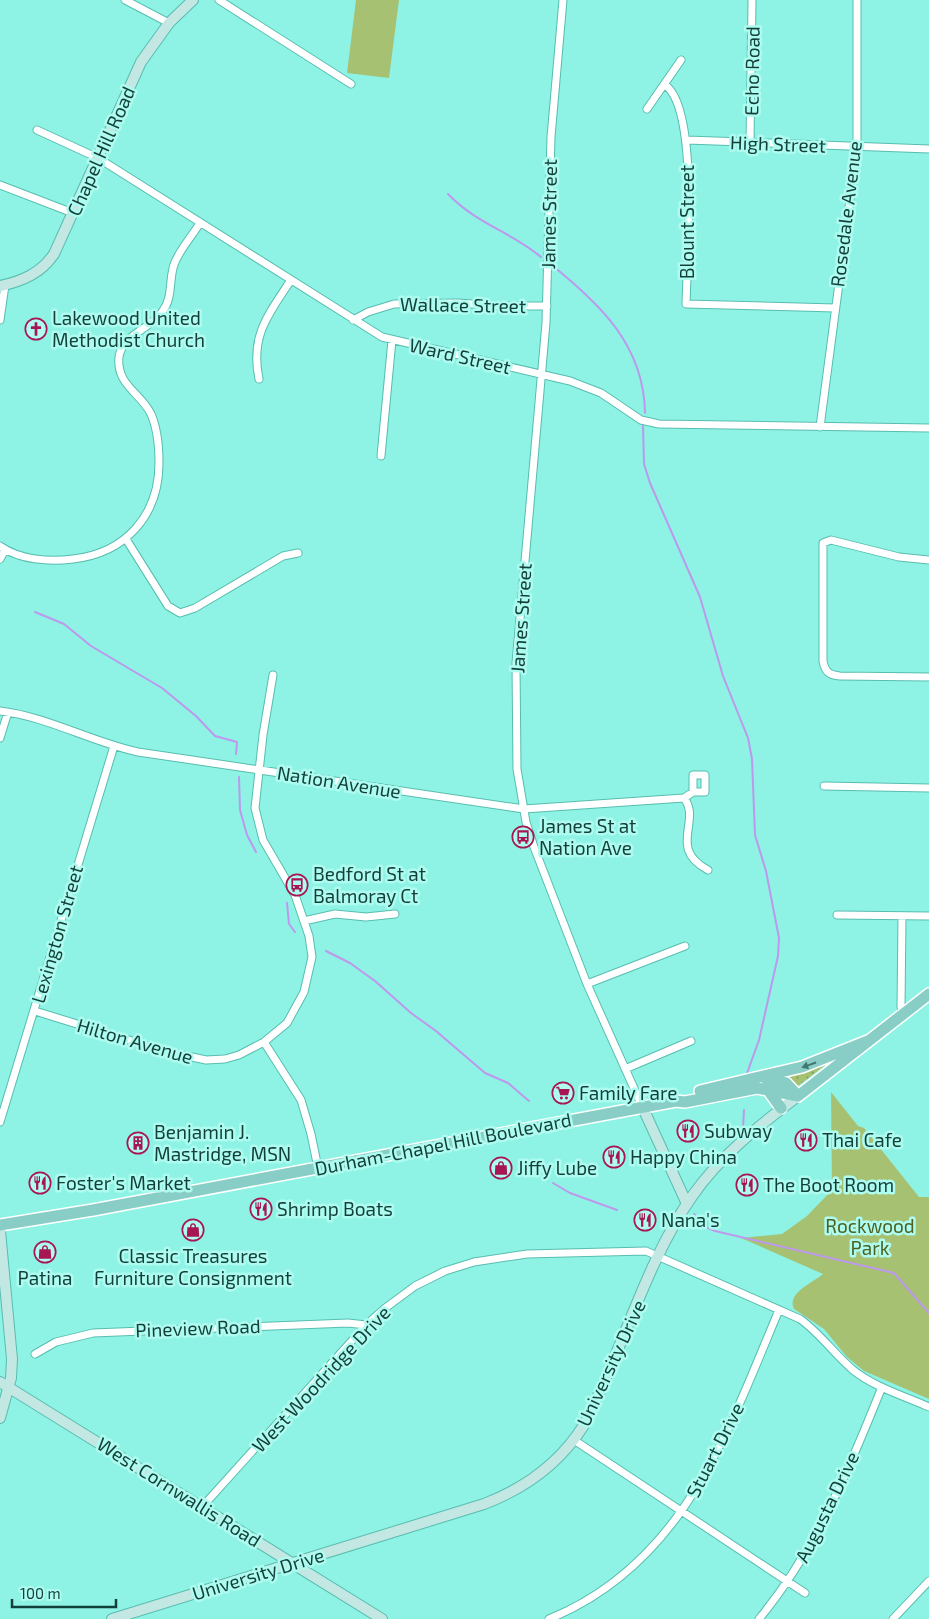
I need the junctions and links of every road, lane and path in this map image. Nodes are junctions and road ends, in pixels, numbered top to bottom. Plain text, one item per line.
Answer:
1 (125, 0) edge
2 (193, 0) edge
3 (219, 0) edge
4 (563, 0) edge
5 (752, 0) edge
6 (857, 0) edge
7 (168, 24) junction
8 (681, 60) dead end
9 (351, 84) dead end
10 (664, 85) junction
11 (647, 109) dead end
12 (37, 130) dead end
13 (687, 140) junction
14 (750, 143) junction
15 (857, 147) junction
16 (929, 149) edge
17 (98, 158) junction
18 (0, 185) edge
19 (73, 213) junction
20 (200, 223) junction
21 (292, 280) junction
22 (3, 286) edge
23 (547, 306) junction
24 (835, 308) junction
25 (0, 320) edge
26 (353, 320) junction
27 (392, 340) junction
28 (542, 374) junction
29 (259, 379) dead end
30 (820, 427) junction
31 (929, 428) edge
32 (381, 456) dead end
33 (126, 539) junction
34 (3, 548) edge
35 (298, 553) dead end
36 (0, 559) edge
37 (929, 560) edge
38 (273, 675) dead end
39 (929, 677) edge
40 (4, 711) edge
41 (0, 738) edge
42 (114, 746) junction
43 (258, 770) junction
44 (824, 786) dead end
45 (929, 788) edge
46 (693, 792) dead end
47 (684, 798) junction
48 (524, 809) junction
49 (708, 870) dead end
50 (394, 914) dead end
51 (837, 915) dead end
52 (902, 916) junction
53 (929, 916) edge
54 (304, 921) junction
55 (685, 946) dead end
56 (587, 984) junction
57 (929, 994) edge
58 (35, 1011) junction
59 (903, 1015) junction
60 (870, 1040) junction
61 (691, 1041) dead end
62 (264, 1042) junction
63 (625, 1069) junction
64 (760, 1078) junction
65 (768, 1090) junction
66 (798, 1096) junction
67 (676, 1101) junction
68 (642, 1106) junction
69 (781, 1108) junction
70 (0, 1122) edge
71 (318, 1168) junction
72 (687, 1204) junction
73 (0, 1225) edge
74 (0, 1231) edge
75 (659, 1257) junction
76 (778, 1310) junction
77 (366, 1325) junction
78 (35, 1354) dead end
79 (4, 1385) edge
80 (882, 1387) junction
81 (929, 1407) edge
82 (0, 1418) edge
83 (574, 1440) junction
84 (202, 1506) junction
85 (682, 1512) junction
86 (292, 1564) junction
87 (929, 1581) edge
88 (788, 1582) junction
89 (806, 1594) dead end
90 (112, 1619) edge
91 (382, 1619) edge
92 (549, 1619) edge
93 (759, 1619) edge
94 (893, 1619) edge

1 - 7 street
2 - 7 street, Chapel Hill Road
3 - 9 street
4 - 23 street, James Street
5 - 14 street, Echo Road
6 - 15 street, Rosedale Avenue
7 - 17 street, Chapel Hill Road
8 - 10 street
10 - 11 street
10 - 13 street, Blount Street
12 - 17 street, Ward Street
13 - 14 street, High Street
13 - 24 street, Blount Street
14 - 15 street, High Street
15 - 16 street, High Street
15 - 24 street, Rosedale Avenue
17 - 19 street, Chapel Hill Road
17 - 20 street, Ward Street
18 - 19 street
19 - 22 street, Chapel Hill Road
20 - 21 street, Ward Street
20 - 33 street
21 - 26 street, Ward Street
21 - 29 street
22 - 25 street
23 - 26 street, Wallace Street
23 - 28 street, James Street
24 - 30 street, Rosedale Avenue
26 - 27 street, Ward Street
27 - 28 street, Ward Street
27 - 32 street
28 - 30 street, Ward Street
28 - 48 street, James Street
30 - 31 street, Ward Street
33 - 34 street
33 - 35 street
34 - 36 street
37 - 39 street
38 - 43 street, Hilton Avenue
40 - 41 street
40 - 42 street, Nation Avenue
42 - 43 street, Nation Avenue
42 - 58 street, Lexington Street
43 - 48 street, Nation Avenue
43 - 54 street, Hilton Avenue
44 - 45 street
46 - 47 street
47 - 48 street, Nation Avenue
47 - 49 street
48 - 56 street, James Street
50 - 54 street
51 - 52 street
52 - 53 street
52 - 59 street
54 - 62 street, Hilton Avenue
55 - 56 street
56 - 63 street, James Street
57 - 59 main road, University Drive
58 - 62 street, Hilton Avenue
58 - 70 street, Lexington Street
59 - 60 main road, University Drive
60 -> 64 main road
60 - 66 main road, University Drive
61 - 63 street
62 - 71 street
63 - 68 street, James Street
64 - 66 main road
64 - 67 main road
65 - 66 main road, Durham-Chapel Hill Boulevard
65 - 67 main road, Durham-Chapel Hill Boulevard
65 - 69 main road
66 - 69 street, University Drive
67 - 68 main road, Durham-Chapel Hill Boulevard
68 - 71 main road, Durham-Chapel Hill Boulevard
68 - 72 street, James Street
69 - 72 street, University Drive
71 - 73 main road, Durham-Chapel Hill Boulevard
72 - 75 street, University Drive
74 - 79 street
75 - 76 street, West Woodridge Drive
75 - 77 street, West Woodridge Drive
75 - 83 street, University Drive
76 - 80 street, West Woodridge Drive
76 - 85 street, Stuart Drive
77 - 78 street, Pineview Road
77 - 84 street, West Woodridge Drive
79 - 82 street
79 - 84 street, West Cornwallis Road
80 - 81 street, West Woodridge Drive
80 - 88 street, Augusta Drive
83 - 85 street
83 - 86 street, University Drive
84 - 86 street, West Cornwallis Road
85 - 88 street
85 - 92 street, Stuart Drive
86 - 90 street, University Drive
86 - 91 street, West Cornwallis Road
87 - 94 street
88 - 89 street
88 - 93 street, Augusta Drive

